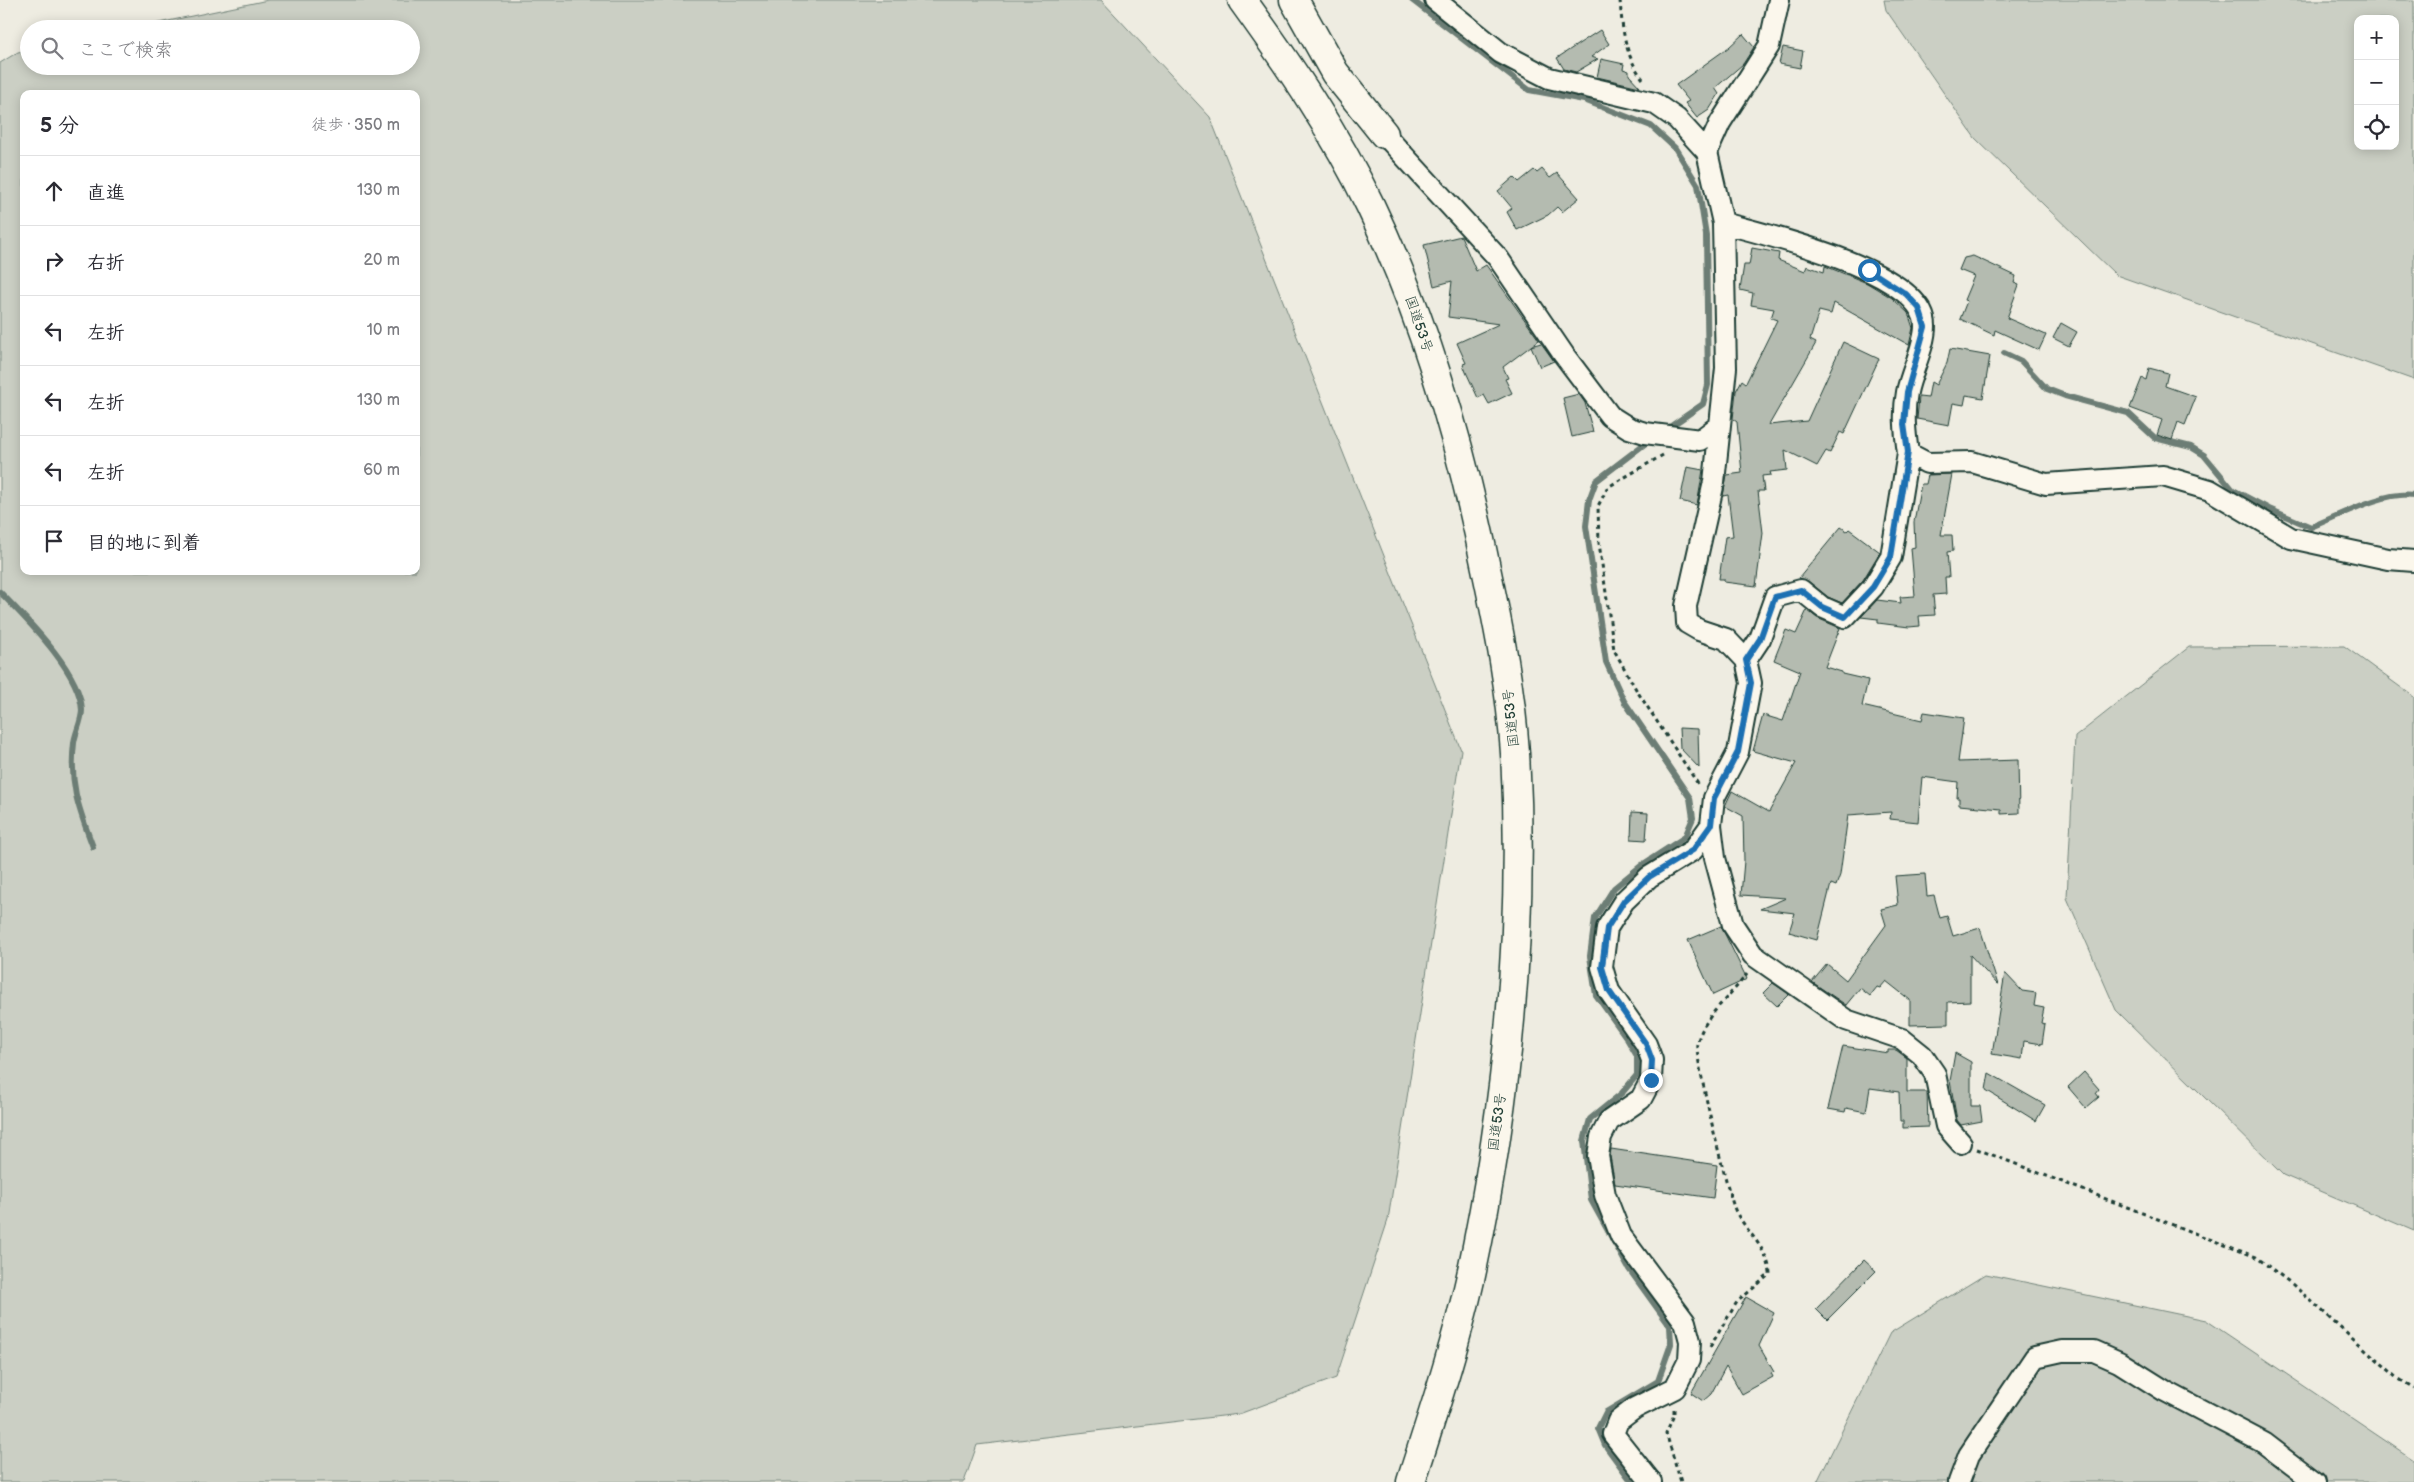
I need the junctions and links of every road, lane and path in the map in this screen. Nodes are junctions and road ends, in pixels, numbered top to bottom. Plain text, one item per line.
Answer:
1 (1242, 0) edge
2 (1294, 0) edge
3 (1435, 0) edge
4 (1620, 0) edge
5 (1778, 0) edge
6 (1654, 103) junction
7 (1384, 134) joint
8 (1707, 152) junction
9 (1723, 223) junction
10 (1720, 425) junction
11 (1685, 438) junction
12 (1908, 452) junction
13 (2414, 561) edge
14 (1746, 660) junction
15 (1714, 798) junction
16 (1711, 825) junction
17 (1758, 960) junction
18 (1960, 1143) joint
19 (1688, 1363) junction
20 (1675, 1388) junction
21 (2414, 1388) edge
22 (1411, 1482) edge
23 (1651, 1482) edge
24 (1681, 1482) edge
25 (1959, 1482) edge
26 (2315, 1482) edge

1 - 22 main road, 国道53号
2 - 7 main road
3 - 6 street
4 - 6 path
5 - 8 street
6 - 8 street
7 - 11 street
8 - 9 street
9 - 10 street
9 - 12 street
10 - 11 street
10 - 14 street
11 - 15 path
12 - 13 street
12 - 14 street
14 - 15 street
15 - 16 street
16 - 17 street
16 - 19 street
17 - 18 street
17 - 19 path
18 - 21 path
19 - 20 street
20 - 23 street
20 - 24 path
25 - 26 street

